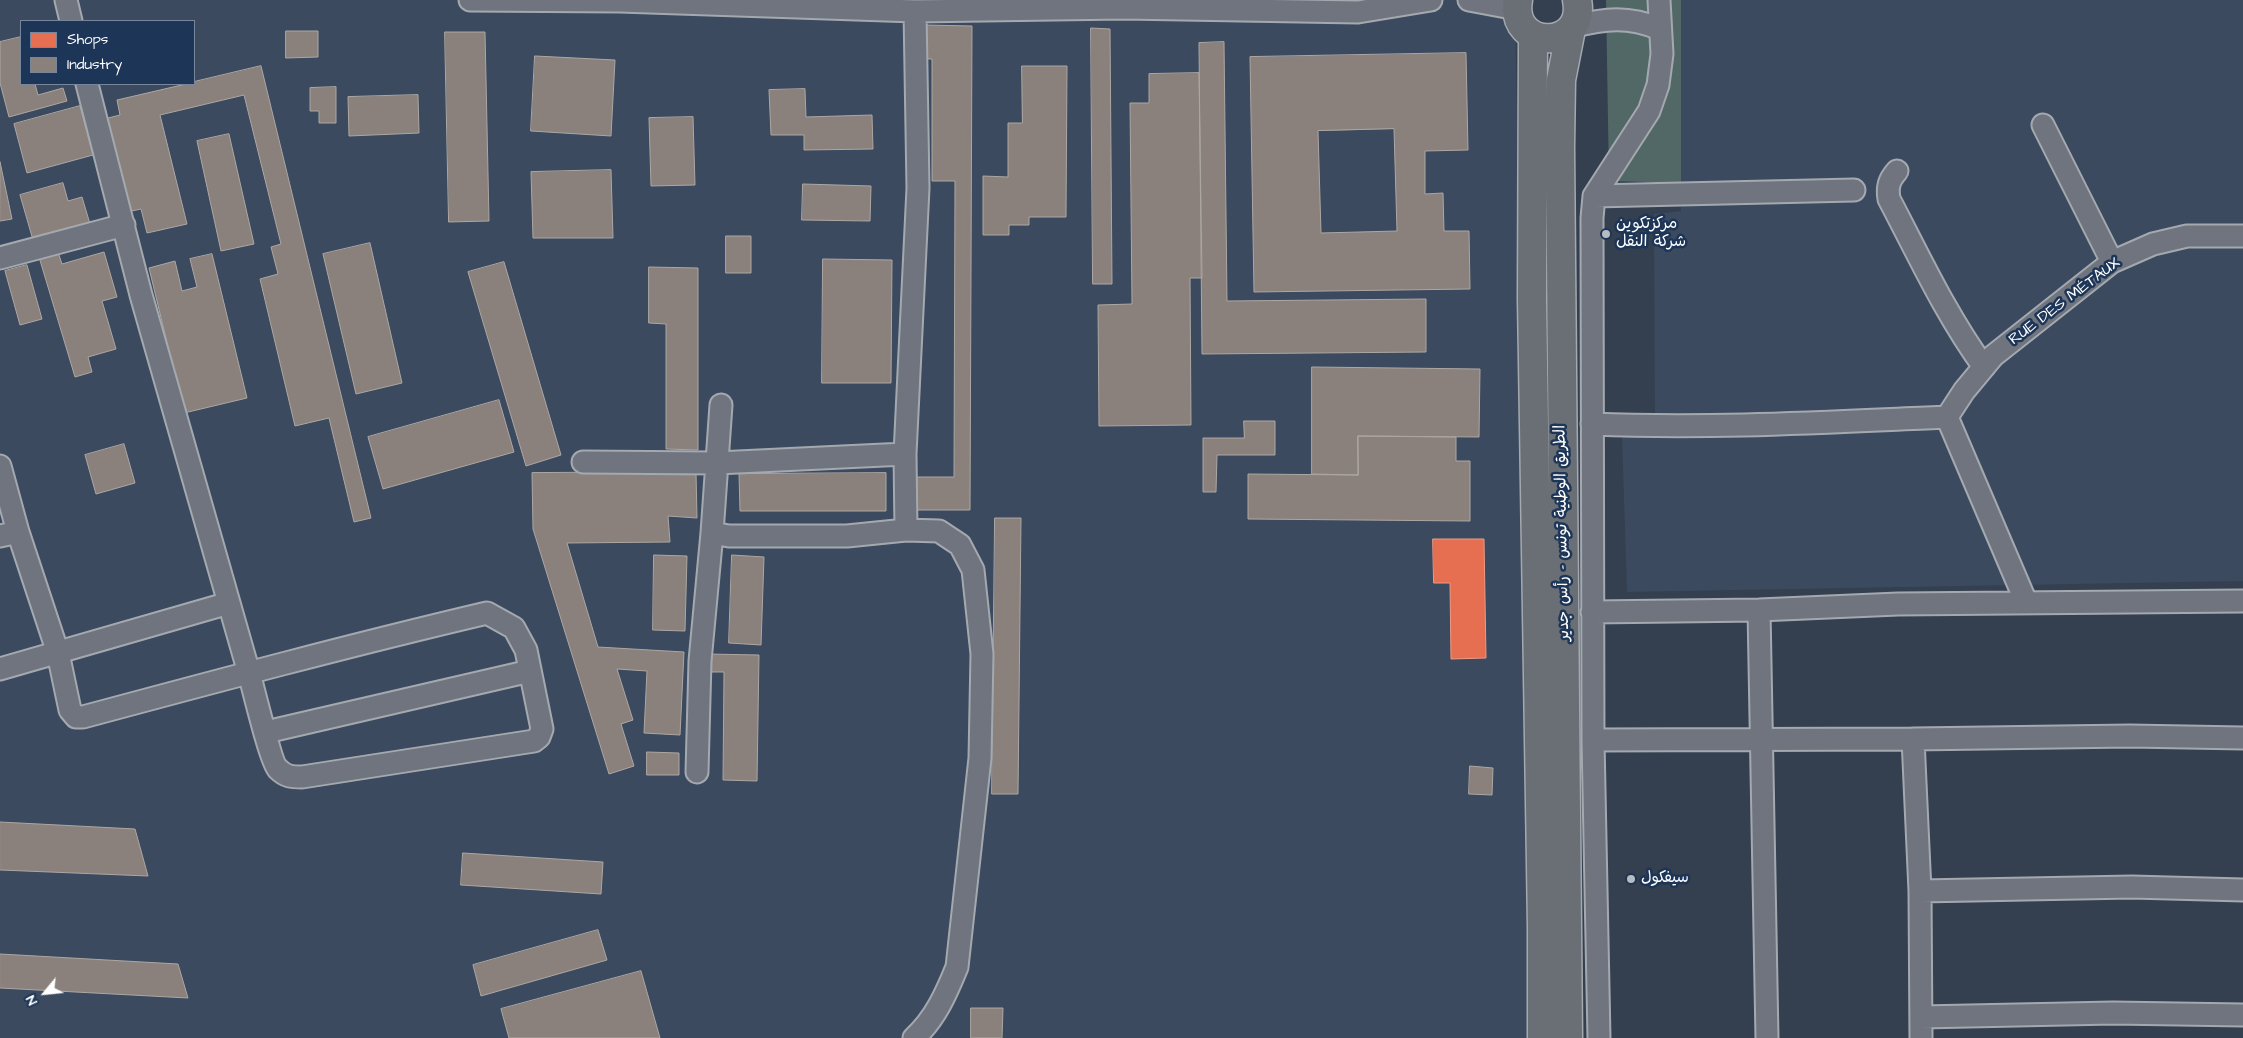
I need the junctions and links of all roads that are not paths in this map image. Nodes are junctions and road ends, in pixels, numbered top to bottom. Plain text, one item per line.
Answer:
1 (66, 0) edge
2 (470, 0) edge
3 (1431, 0) edge
4 (1469, 0) edge
5 (1659, 0) edge
6 (1097, 4) edge
7 (1517, 5) edge
8 (1358, 6) edge
9 (915, 11) junction
10 (1576, 11) edge
11 (71, 20) edge
12 (1660, 29) junction
13 (1533, 36) junction
14 (87, 85) edge
15 (2043, 125) dead end
16 (1897, 171) dead end
17 (1854, 190) dead end
18 (1594, 196) junction
19 (124, 226) junction
20 (2243, 236) edge
21 (0, 258) edge
22 (2112, 262) junction
23 (1984, 367) junction
24 (721, 405) dead end
25 (1947, 416) junction
26 (1592, 424) junction
27 (905, 454) junction
28 (583, 462) dead end
29 (717, 464) junction
30 (0, 466) edge
31 (906, 530) junction
32 (712, 533) junction
33 (9, 534) edge
34 (2243, 601) edge
35 (2026, 602) junction
36 (229, 603) junction
37 (1759, 610) junction
38 (1592, 612) junction
39 (58, 653) junction
40 (0, 669) edge
41 (530, 671) junction
42 (249, 672) junction
43 (266, 732) junction
44 (2243, 738) edge
45 (1913, 739) junction
46 (1593, 740) junction
47 (1760, 740) junction
48 (697, 772) dead end
49 (2243, 890) edge
50 (1920, 891) junction
51 (2243, 1015) edge
52 (1921, 1017) junction
53 (914, 1038) edge
54 (1542, 1038) edge
55 (1568, 1038) edge
56 (1599, 1038) edge
57 (1767, 1038) edge
58 (1921, 1038) edge

1 - 11 street
2 - 9 street
3 - 8 street
4 - 7 street
5 - 12 street
6 - 8 street
6 - 9 street
7 - 13 main road
9 - 27 street
10 - 12 street
10 - 13 main road
10 - 55 main road, الطريق الوطنية تونس - رأس جدير
12 - 18 street
13 - 54 main road, الطريق الوطنية تونس - رأس جدير
14 - 19 street
15 - 22 street
16 - 23 street
17 - 18 street
18 - 26 street
19 - 21 street
19 - 36 street
20 - 22 street, RUE DES MÉTAUX
22 - 23 street, RUE DES MÉTAUX
23 - 25 street, RUE DES MÉTAUX
24 - 29 street
25 - 26 street
25 - 35 street
26 - 38 street
27 - 29 street
27 - 31 street
28 - 29 street
29 - 32 street
30 - 33 street
31 - 32 street
31 - 53 street
32 - 48 street
33 - 39 street
34 - 35 street
35 - 37 street
36 - 39 street
36 - 42 street
37 - 38 street
37 - 47 street
38 - 46 street
39 - 40 street
39 - 42 street
41 - 42 street
41 - 43 street
41 - 43 street
42 - 43 street
44 - 45 street
45 - 47 street
45 - 50 street
46 - 47 street
46 - 56 street
47 - 57 street
49 - 50 street
50 - 52 street
51 - 52 street
52 - 58 street

